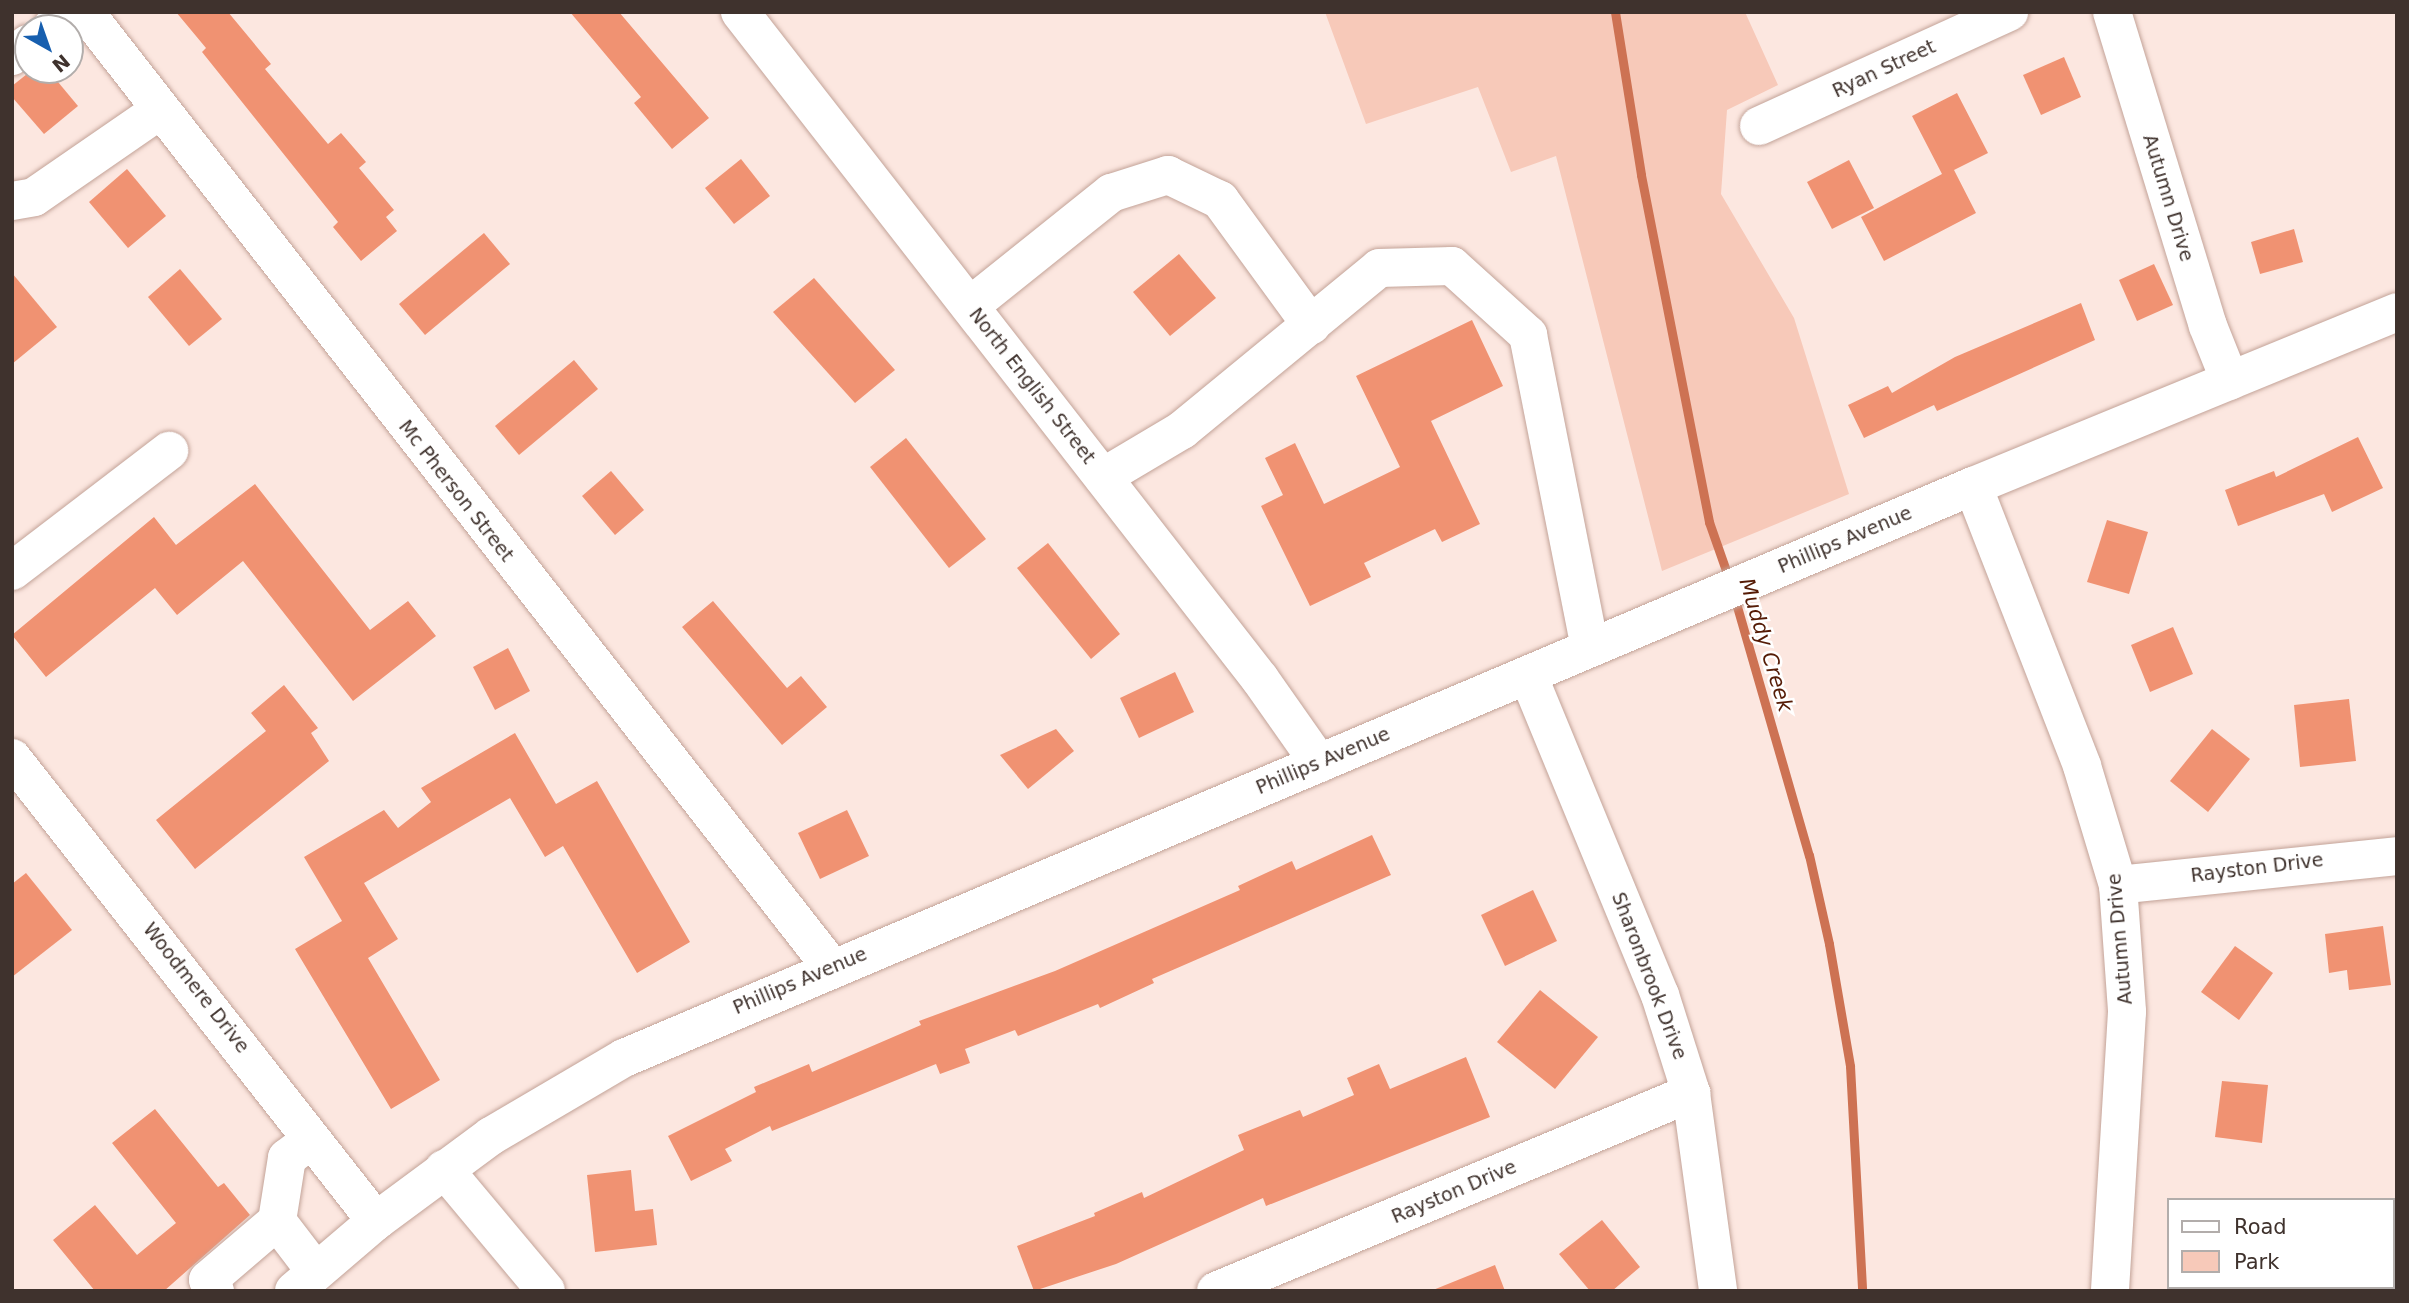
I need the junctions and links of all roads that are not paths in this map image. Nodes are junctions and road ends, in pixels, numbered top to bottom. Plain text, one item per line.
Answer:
1 (85, 12) edge
2 (740, 12) edge
3 (2009, 12) edge
4 (2112, 12) edge
5 (160, 110) junction
6 (1759, 126) dead end
7 (12, 201) edge
8 (970, 306) junction
9 (2397, 312) edge
10 (1311, 325) junction
11 (2230, 381) junction
12 (169, 452) dead end
13 (1103, 477) junction
14 (1973, 486) junction
15 (12, 571) edge
16 (1590, 648) junction
17 (1528, 675) junction
18 (12, 758) edge
19 (1319, 763) junction
20 (2397, 856) edge
21 (2118, 885) junction
22 (831, 967) junction
23 (1691, 1093) junction
24 (311, 1140) junction
25 (444, 1169) junction
26 (277, 1221) junction
27 (376, 1221) junction
28 (305, 1281) edge
29 (215, 1291) edge
30 (546, 1291) edge
31 (1216, 1291) edge
32 (1718, 1291) edge
33 (2110, 1291) edge

1 - 5 street, Mc Pherson Street
2 - 8 street, North English Street
3 - 6 street, Ryan Street
4 - 11 street, Autumn Drive
5 - 7 street
5 - 22 street, Mc Pherson Street
8 - 10 street
8 - 13 street, North English Street
9 - 11 street, Phillips Avenue
10 - 13 street
10 - 16 street
11 - 14 street, Phillips Avenue
12 - 15 street
13 - 19 street, North English Street
14 - 16 street, Phillips Avenue
14 - 21 street, Autumn Drive
16 - 17 street, Phillips Avenue
17 - 19 street, Phillips Avenue
17 - 23 street, Sharonbrook Drive
18 - 24 street, Woodmere Drive
19 - 22 street, Phillips Avenue
20 - 21 street, Rayston Drive
21 - 33 street, Autumn Drive
22 - 25 street, Phillips Avenue
23 - 31 street, Rayston Drive
23 - 32 street, Sharonbrook Drive
24 - 26 street
24 - 27 street, Woodmere Drive
25 - 27 street, Phillips Avenue
25 - 30 street
26 - 28 street
26 - 29 street
27 - 28 street, Phillips Avenue

